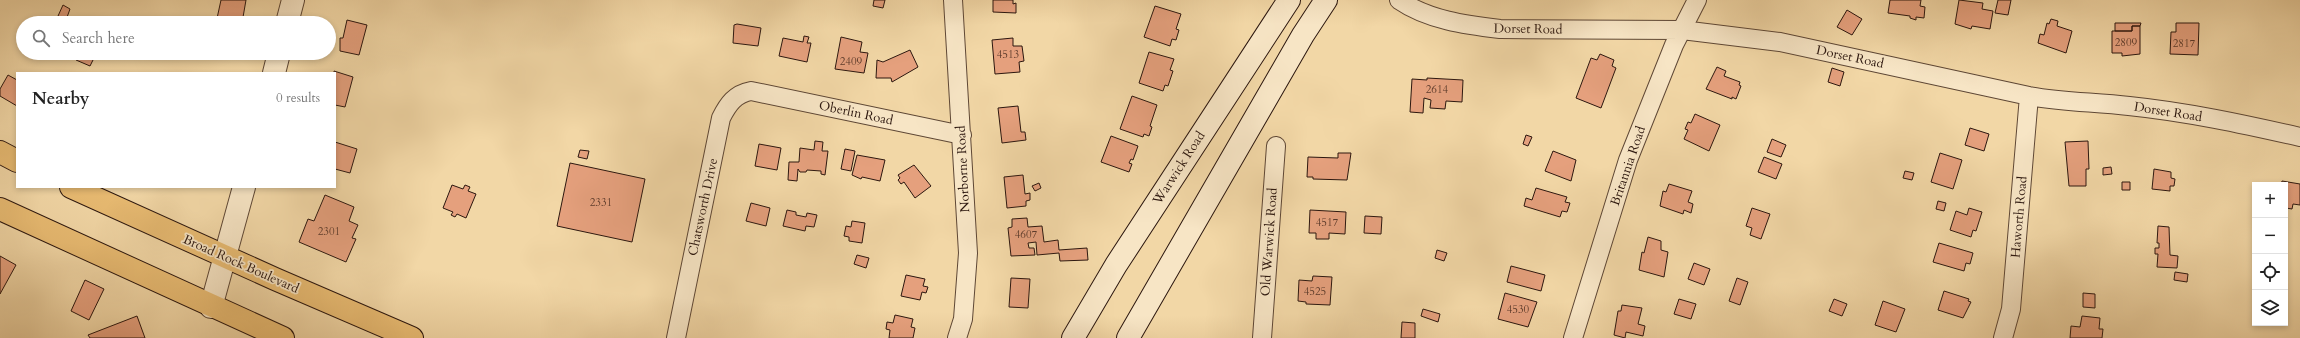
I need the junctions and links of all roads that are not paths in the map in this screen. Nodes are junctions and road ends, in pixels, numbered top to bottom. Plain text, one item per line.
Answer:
1 (293, 0) edge
2 (953, 0) edge
3 (1289, 0) edge
4 (1326, 0) edge
5 (1399, 0) edge
6 (1697, 0) edge
7 (289, 16) edge
8 (1682, 30) junction
9 (277, 60) edge
10 (274, 72) edge
11 (751, 91) joint
12 (2029, 96) junction
13 (962, 135) junction
14 (2300, 137) edge
15 (1276, 146) dead end
16 (0, 152) edge
17 (16, 160) edge
18 (73, 188) edge
19 (244, 188) edge
20 (0, 210) edge
21 (226, 257) junction
22 (212, 307) junction
23 (283, 338) edge
24 (412, 338) edge
25 (676, 338) edge
26 (957, 338) edge
27 (1073, 338) edge
28 (1128, 338) edge
29 (1262, 338) edge
30 (1573, 338) edge
31 (2003, 338) edge

1 - 7 main road
2 - 13 street, Norborne Road
3 - 27 main road, Warwick Road
4 - 28 main road
5 - 8 street, Dorset Road
6 - 8 street, Britannia Road
8 - 12 street, Dorset Road
8 - 30 street, Britannia Road
9 - 10 main road
11 - 13 street, Oberlin Road
11 - 25 street, Chatsworth Drive
12 - 14 street, Dorset Road
12 - 31 street, Haworth Road
13 - 26 street, Norborne Road
15 - 29 street, Old Warwick Road
16 - 17 main road
18 - 21 main road, Broad Rock Boulevard
19 - 21 main road
20 - 22 main road
21 - 22 main road
21 - 24 main road, Broad Rock Boulevard
22 - 23 main road

